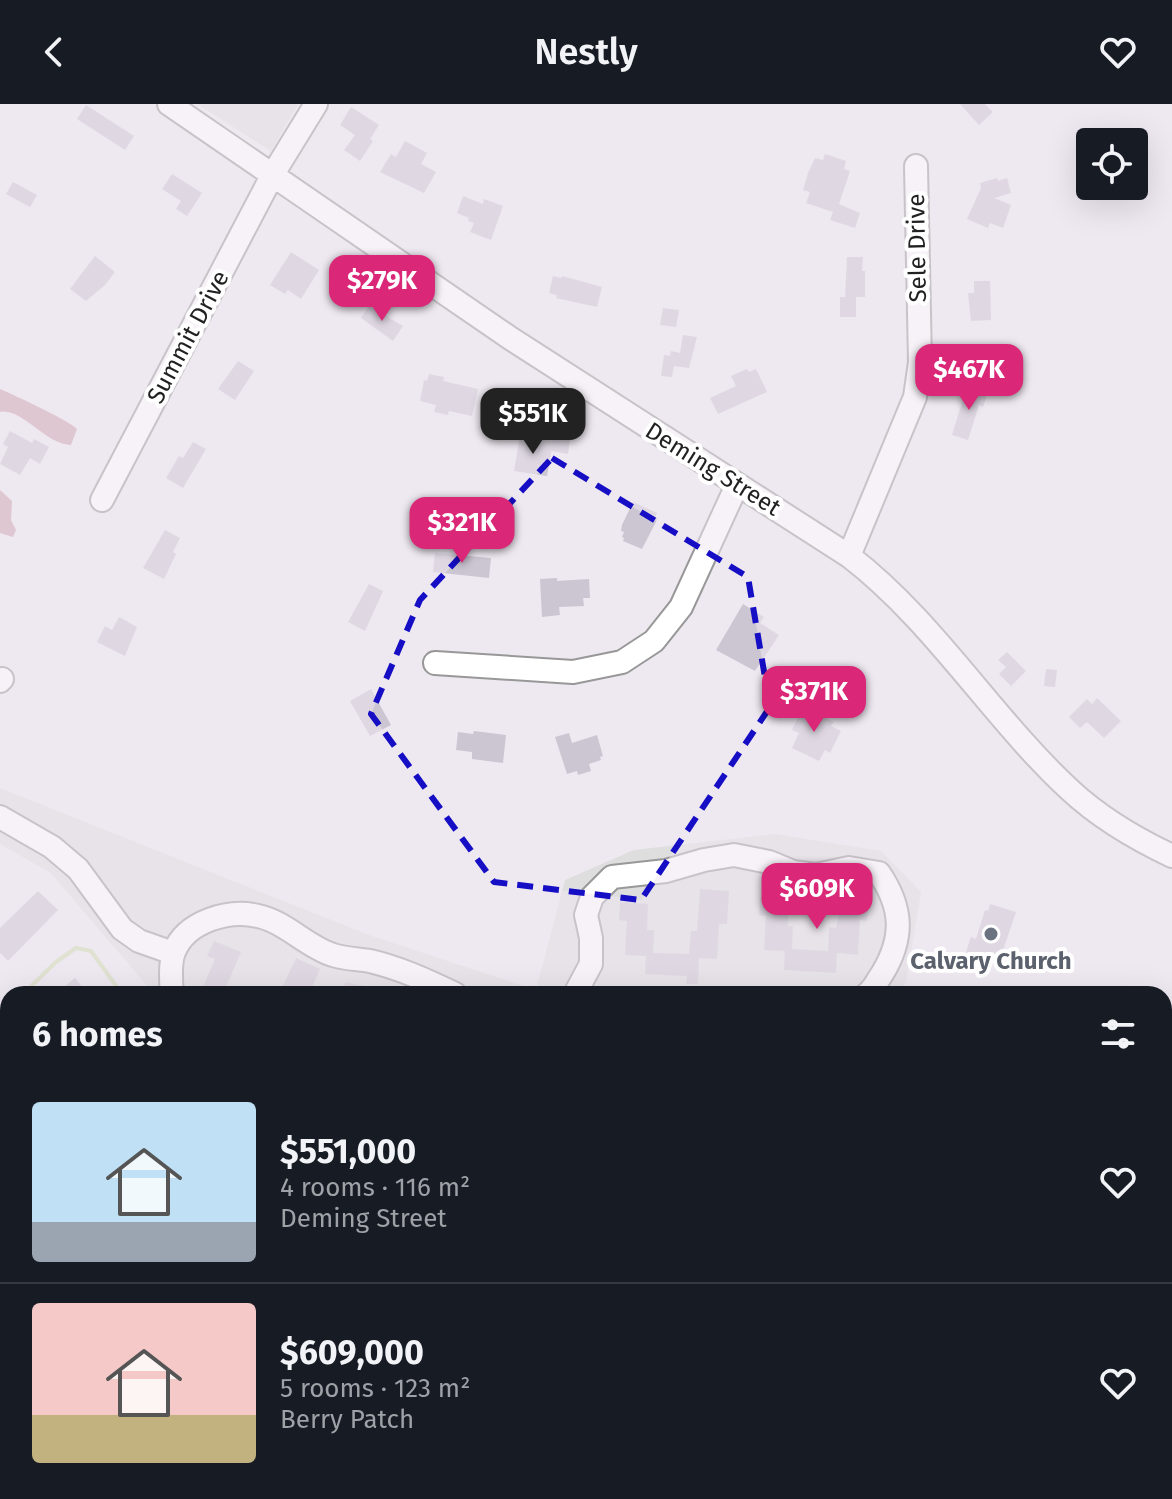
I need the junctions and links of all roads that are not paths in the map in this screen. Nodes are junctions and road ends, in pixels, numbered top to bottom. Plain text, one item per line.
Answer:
1 (169, 104) edge
2 (316, 104) edge
3 (916, 166) dead end
4 (273, 174) junction
5 (737, 485) junction
6 (102, 500) dead end
7 (849, 556) junction
8 (435, 663) dead end
9 (0, 817) edge
10 (1172, 856) edge
11 (173, 953) junction
12 (172, 986) edge
13 (438, 986) edge
14 (579, 986) edge
15 (873, 986) edge

1 - 4 street, Deming Street
2 - 4 street, Summit Drive
3 - 7 street, Sele Drive
4 - 5 street, Deming Street
4 - 6 street, Summit Drive
5 - 7 street, Deming Street
5 - 8 street
7 - 10 street, Deming Street
9 - 11 street
11 - 12 street
11 - 13 street
14 - 15 street

